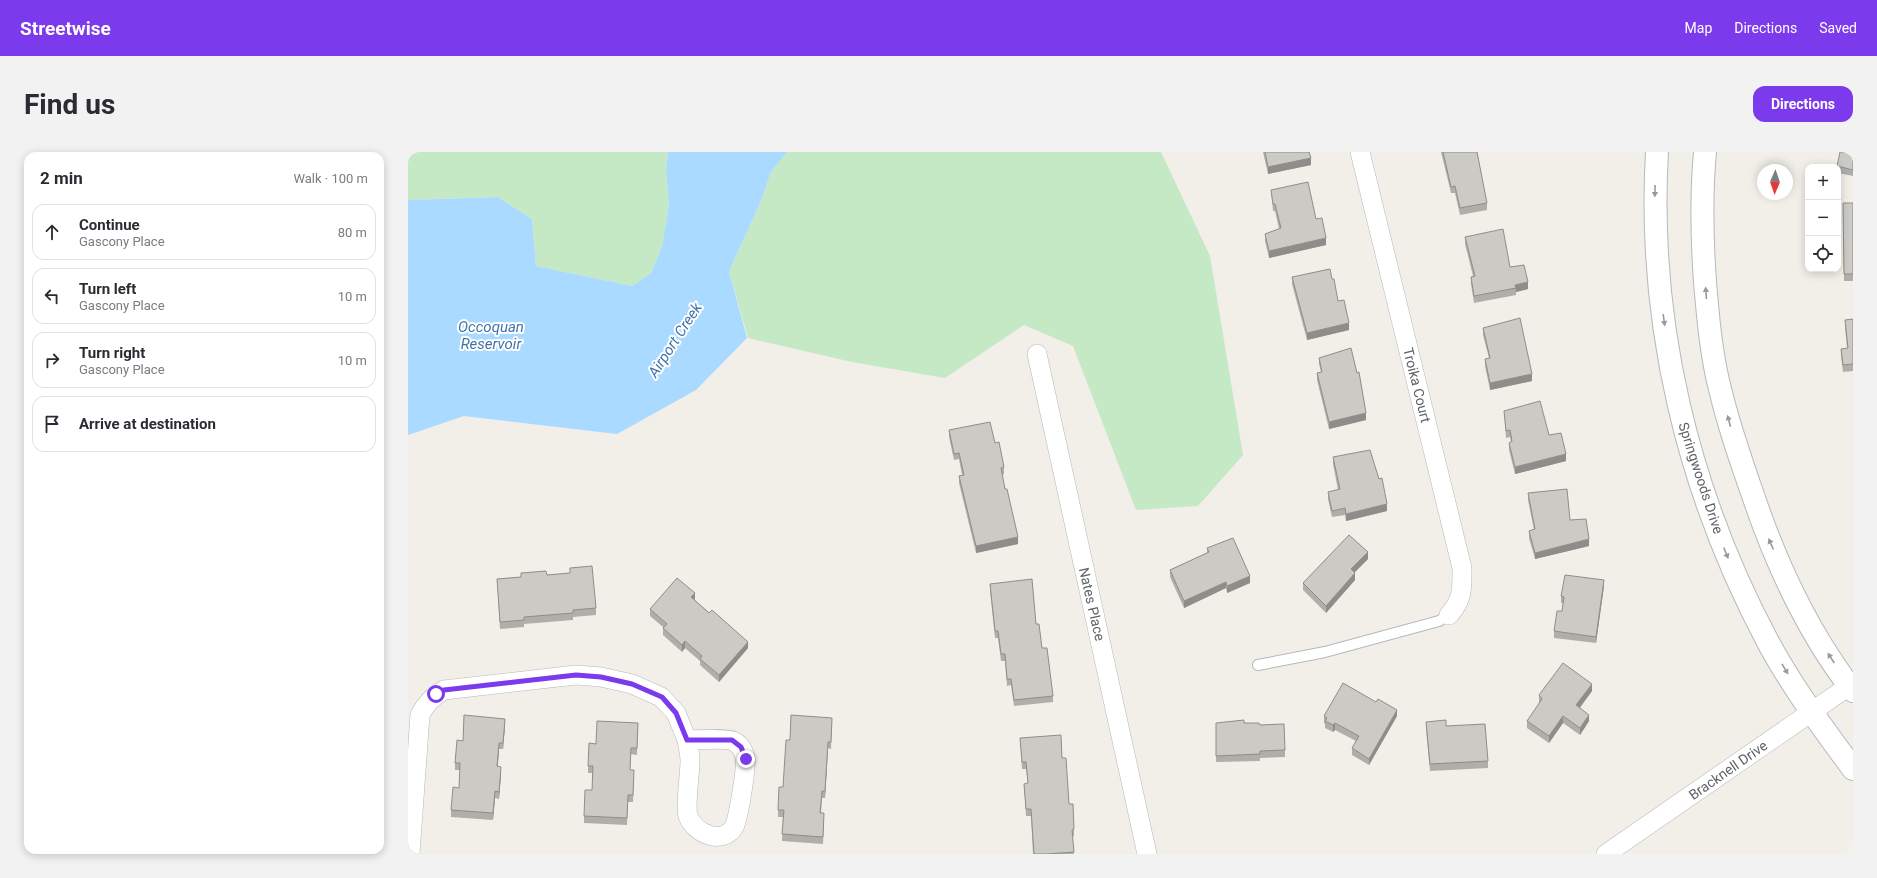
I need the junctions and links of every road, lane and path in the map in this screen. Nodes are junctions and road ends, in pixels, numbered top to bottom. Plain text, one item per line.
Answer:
1 (1360, 152) edge
2 (1657, 152) edge
3 (1704, 152) edge
4 (1037, 354) dead end
5 (1449, 615) joint
6 (1258, 665) dead end
7 (1851, 688) edge
8 (1811, 712) junction
9 (687, 740) junction
10 (1853, 769) edge
11 (410, 854) edge
12 (1147, 854) edge
13 (1606, 854) edge

1 - 5 street, Troika Court
2 -> 8 street, Springwoods Drive
7 -> 3 street
4 - 12 street, Nates Place
5 - 6 lane
7 - 8 street, Bracknell Drive
8 - 10 street, Springwoods Drive
8 - 13 street, Bracknell Drive
9 - 9 street
9 - 11 street

